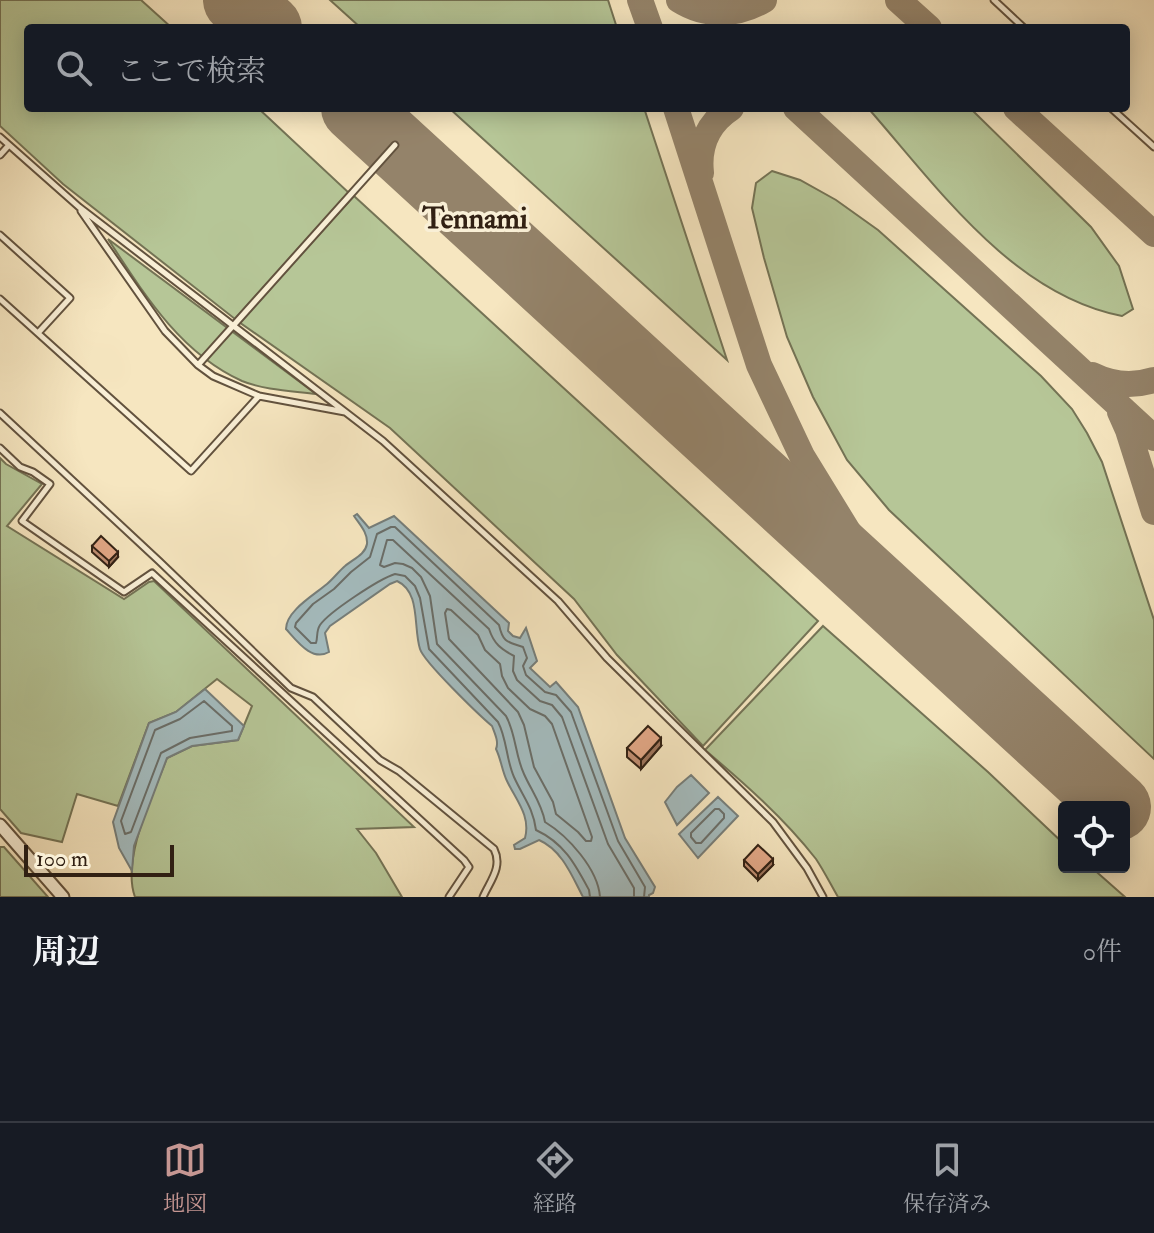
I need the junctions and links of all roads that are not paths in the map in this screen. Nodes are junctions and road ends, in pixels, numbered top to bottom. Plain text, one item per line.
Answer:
1 (994, 0) edge
2 (1020, 24) edge
3 (1115, 112) edge
4 (0, 137) edge
5 (9, 145) junction
6 (395, 145) dead end
7 (1154, 147) edge
8 (0, 155) edge
9 (79, 207) junction
10 (0, 235) edge
11 (0, 299) edge
12 (233, 326) junction
13 (38, 333) junction
14 (198, 365) junction
15 (259, 396) junction
16 (347, 412) junction
17 (0, 413) edge
18 (0, 448) edge
19 (0, 825) edge
20 (63, 897) edge
21 (449, 897) edge
22 (483, 897) edge
23 (823, 897) edge

1 - 2 lane
3 - 7 lane
4 - 5 lane
5 - 8 lane
5 - 9 lane
6 - 12 lane
9 - 12 lane
9 - 14 lane
10 - 13 lane
11 - 13 lane
12 - 14 lane
12 - 16 lane
13 - 15 lane
14 - 15 lane
15 - 16 lane
16 - 23 lane
17 - 22 lane
18 - 21 lane
19 - 20 street

